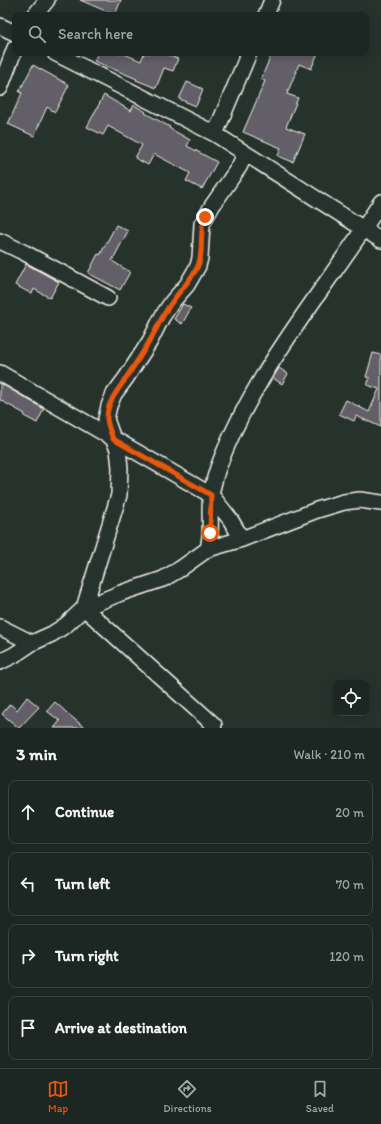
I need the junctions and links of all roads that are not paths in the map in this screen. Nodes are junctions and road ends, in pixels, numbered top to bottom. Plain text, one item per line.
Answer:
1 (47, 0) edge
2 (272, 0) edge
3 (37, 12) edge
4 (267, 12) edge
5 (0, 26) edge
6 (12, 32) edge
7 (12, 56) edge
8 (61, 56) edge
9 (248, 56) edge
10 (0, 88) edge
11 (215, 134) junction
12 (246, 154) junction
13 (381, 202) edge
14 (364, 230) junction
15 (0, 240) edge
16 (381, 240) edge
17 (108, 298) dead end
18 (0, 373) edge
19 (113, 439) junction
20 (211, 495) junction
21 (381, 503) edge
22 (242, 539) junction
23 (208, 549) junction
24 (84, 608) junction
25 (0, 627) edge
26 (32, 643) junction
27 (0, 662) edge
28 (214, 725) dead end

1 - 3 street
2 - 4 street
5 - 6 street
7 - 10 street
8 - 11 street
9 - 11 street
11 - 12 street
12 - 14 street
12 - 19 street
13 - 14 street
14 - 16 street
14 - 20 street
15 - 17 street
18 - 19 street
19 - 20 street
19 - 24 street
20 - 22 street
20 - 23 street
21 - 22 street
22 - 23 street
23 - 24 street
24 - 26 street
24 - 28 street
25 - 26 street
26 - 27 street

